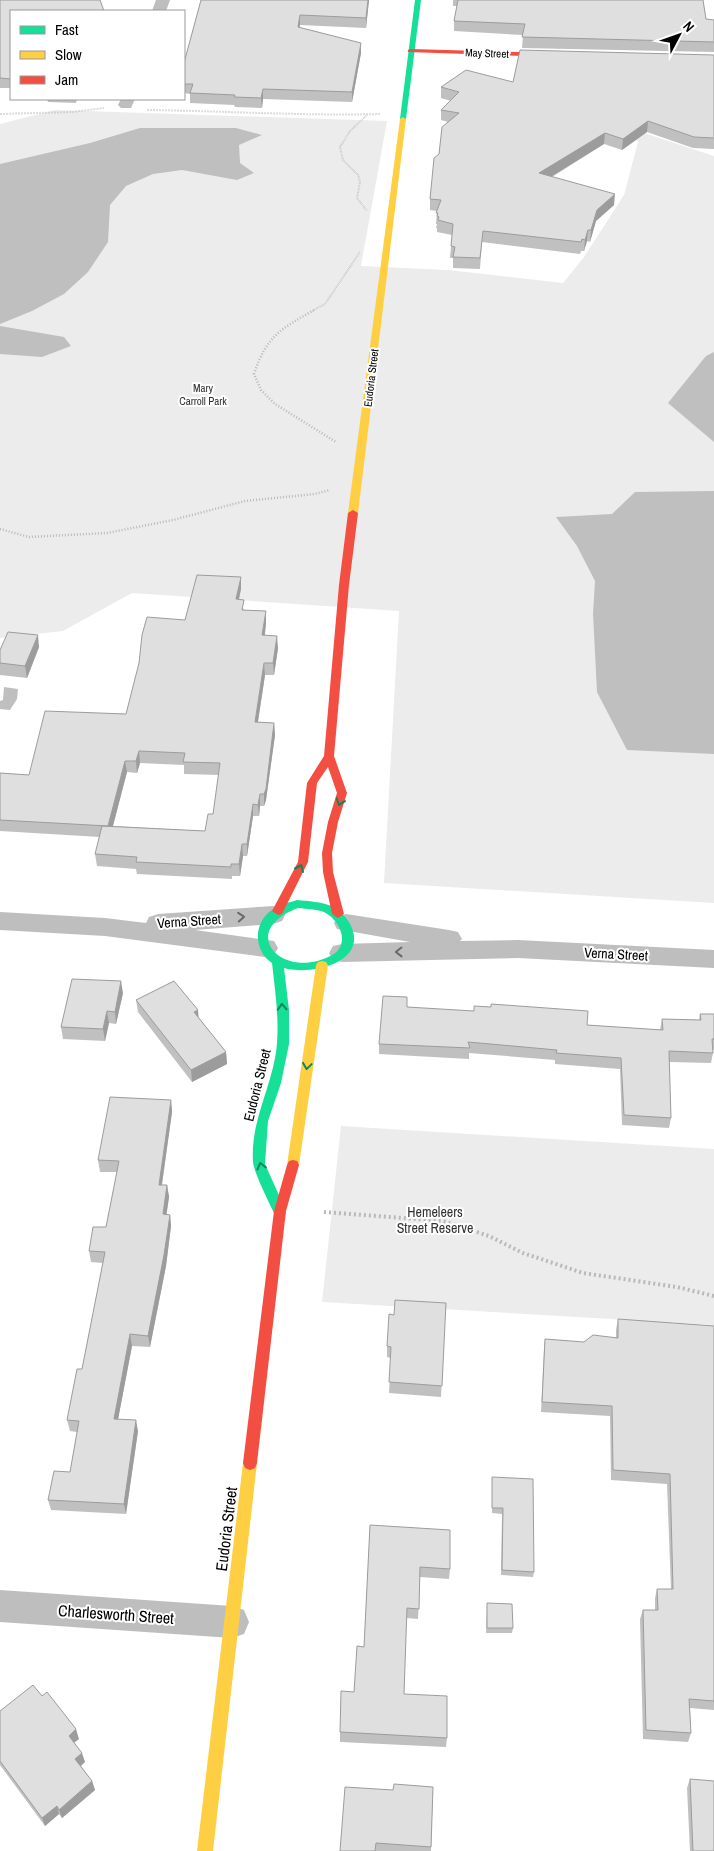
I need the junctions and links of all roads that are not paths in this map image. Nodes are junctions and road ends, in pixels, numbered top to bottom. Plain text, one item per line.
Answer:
1 (418, 0) edge
2 (410, 50) junction
3 (565, 55) edge
4 (329, 756) junction
5 (275, 913) junction
6 (342, 918) junction
7 (0, 922) edge
8 (105, 927) junction
9 (518, 950) junction
10 (272, 955) junction
11 (332, 959) junction
12 (714, 959) edge
13 (280, 1211) junction
14 (0, 1606) edge
15 (232, 1622) junction
16 (205, 1851) edge

1 - 2 street, Eudoria Street
2 - 3 street, May Street
2 - 4 street, Eudoria Street
5 -> 4 street, Eudoria Street
4 -> 6 street, Eudoria Street
5 - 6 street
8 -> 5 street, Verna Street
5 - 10 street
6 - 9 street, Verna Street
6 - 11 street
7 - 8 street, Verna Street
8 - 10 street, Verna Street
9 -> 11 street, Verna Street
9 - 12 street, Verna Street
10 - 11 street
13 -> 10 street, Eudoria Street
11 -> 13 street, Eudoria Street
13 - 15 street, Eudoria Street
14 - 15 street, Charlesworth Street
15 - 16 street, Eudoria Street

